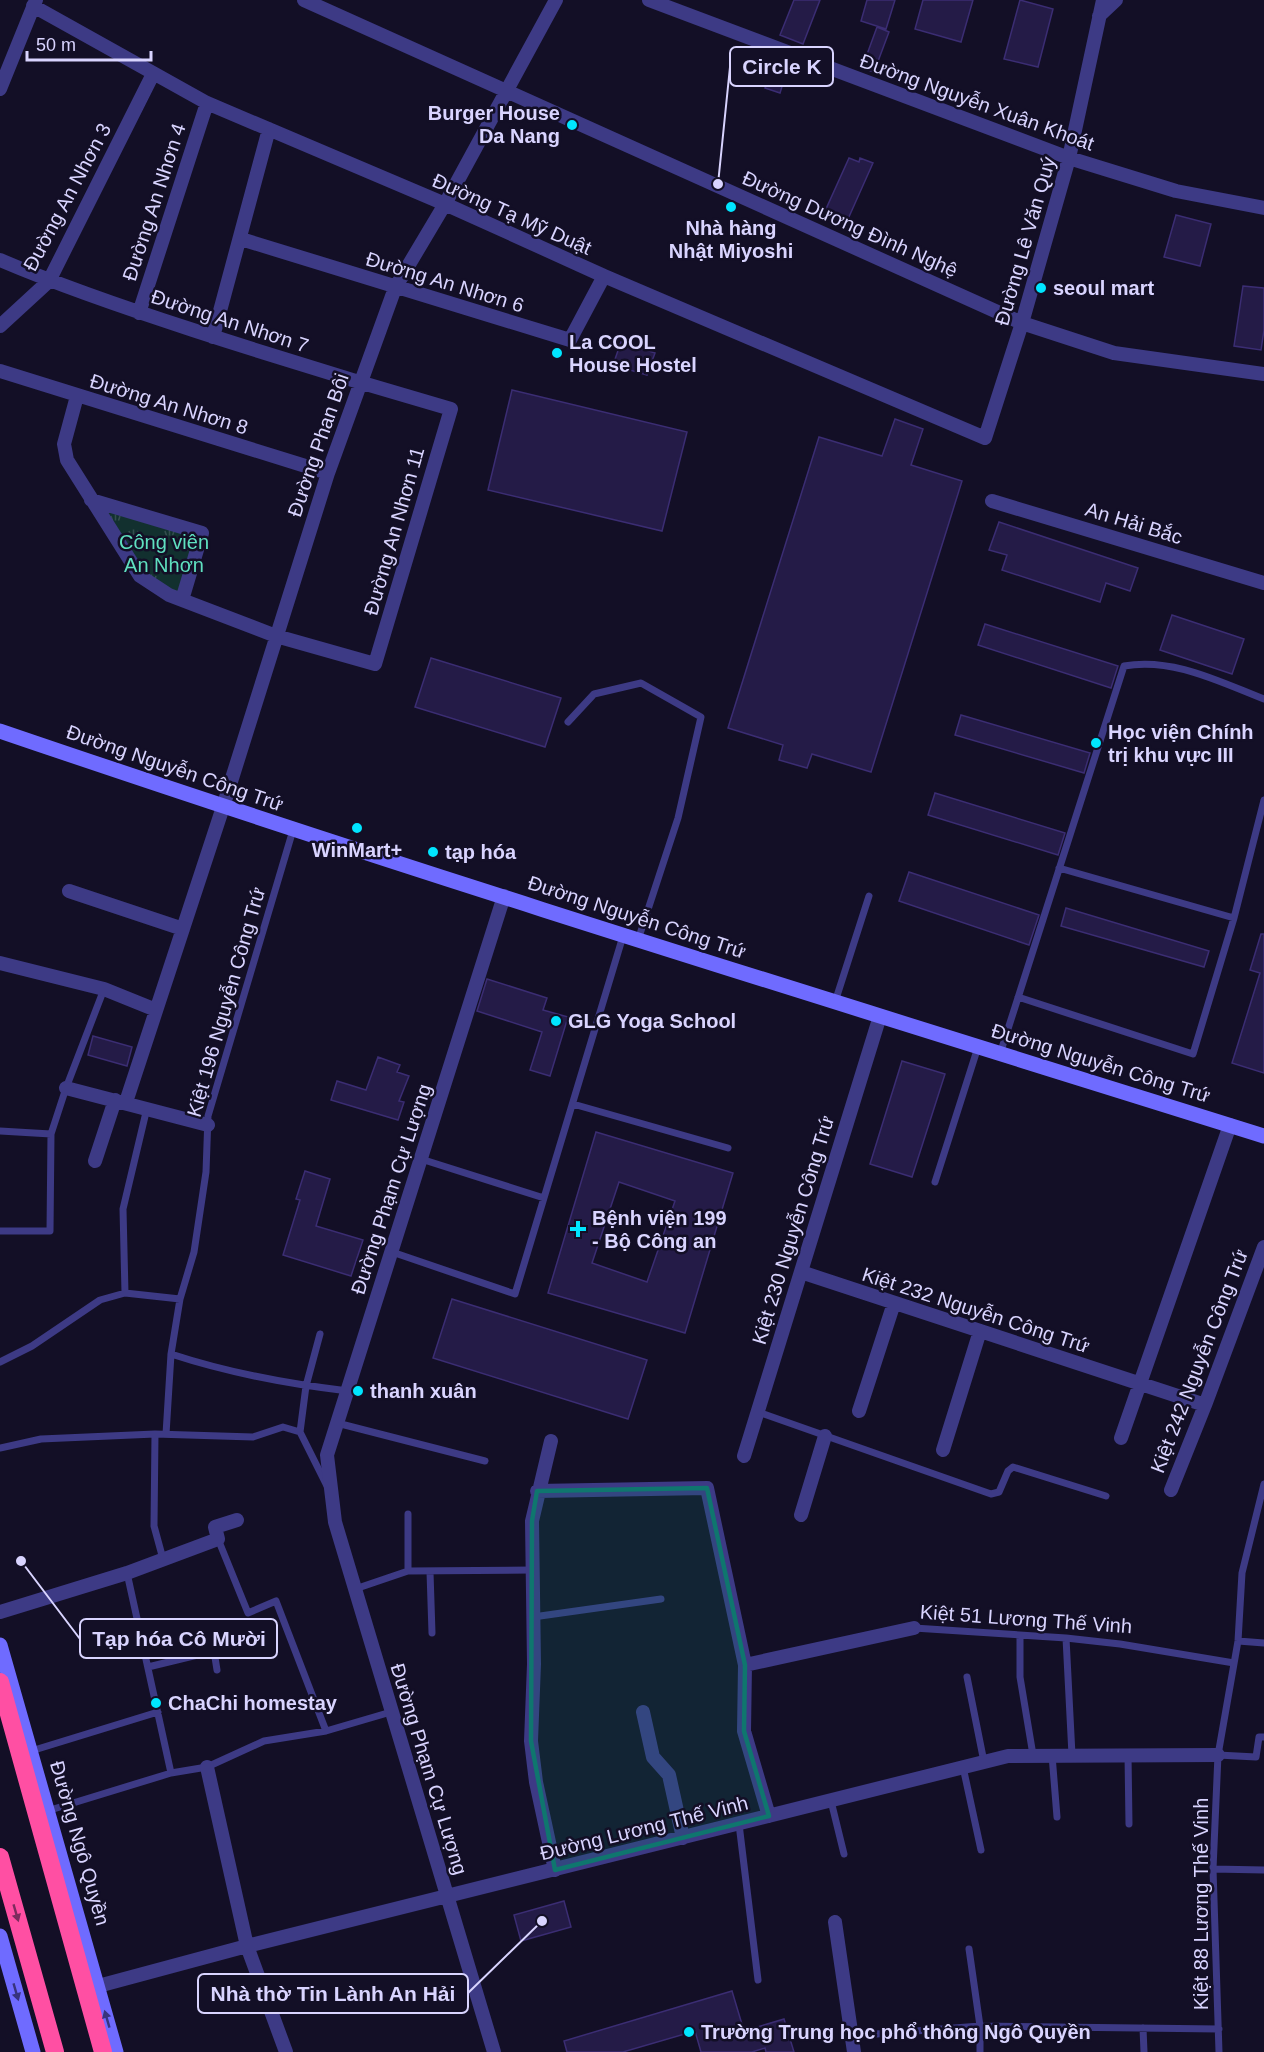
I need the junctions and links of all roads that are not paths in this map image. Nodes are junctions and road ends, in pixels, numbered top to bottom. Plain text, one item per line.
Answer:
1 (304, 0) edge
2 (555, 0) edge
3 (649, 0) edge
4 (1103, 0) edge
5 (1116, 0) edge
6 (34, 3) edge
7 (1099, 16) junction
8 (153, 74) junction
9 (0, 89) edge
10 (506, 90) junction
11 (207, 103) junction
12 (270, 129) junction
13 (1070, 158) junction
14 (445, 204) junction
15 (1264, 208) edge
16 (241, 239) junction
17 (0, 260) edge
18 (604, 276) junction
19 (49, 281) junction
20 (395, 288) junction
21 (139, 313) junction
22 (1022, 323) junction
23 (0, 326) edge
24 (213, 337) junction
25 (0, 371) edge
26 (1264, 374) edge
27 (360, 383) junction
28 (77, 396) junction
29 (451, 409) joint
30 (985, 438) joint
31 (328, 473) junction
32 (91, 500) junction
33 (992, 501) dead end
34 (1264, 583) edge
35 (182, 600) junction
36 (276, 636) junction
37 (1264, 699) edge
38 (568, 722) dead end
39 (0, 731) edge
40 (1264, 800) edge
41 (223, 807) junction
42 (293, 830) junction
43 (1059, 868) junction
44 (69, 891) dead end
45 (504, 896) junction
46 (869, 896) dead end
47 (1234, 918) junction
48 (183, 929) junction
49 (631, 938) junction
50 (0, 963) edge
51 (104, 989) junction
52 (1018, 997) junction
53 (835, 1002) junction
54 (156, 1010) junction
55 (880, 1016) junction
56 (978, 1047) junction
57 (1000, 1054) junction
58 (66, 1088) junction
59 (120, 1101) junction
60 (573, 1104) junction
61 (147, 1108) junction
62 (208, 1125) junction
63 (1230, 1125) junction
64 (0, 1131) edge
65 (51, 1134) junction
66 (1264, 1136) edge
67 (728, 1148) dead end
68 (421, 1159) junction
69 (94, 1161) dead end
70 (935, 1182) dead end
71 (544, 1198) junction
72 (0, 1231) edge
73 (1264, 1247) edge
74 (392, 1252) junction
75 (801, 1272) junction
76 (125, 1293) junction
77 (180, 1299) junction
78 (894, 1303) junction
79 (980, 1331) junction
80 (320, 1334) dead end
81 (171, 1354) junction
82 (0, 1362) edge
83 (1139, 1384) junction
84 (306, 1386) junction
85 (348, 1391) junction
86 (1205, 1405) junction
87 (858, 1411) dead end
88 (758, 1412) junction
89 (337, 1423) junction
90 (300, 1432) junction
91 (155, 1434) junction
92 (166, 1434) junction
93 (825, 1436) junction
94 (1121, 1438) dead end
95 (550, 1441) dead end
96 (0, 1448) edge
97 (942, 1450) dead end
98 (744, 1456) dead end
99 (485, 1461) dead end
100 (1264, 1484) edge
101 (1171, 1490) dead end
102 (537, 1491) junction
103 (332, 1496) junction
104 (1106, 1496) dead end
105 (408, 1514) dead end
106 (801, 1515) dead end
107 (1260, 1517) edge
108 (237, 1520) dead end
109 (218, 1539) junction
110 (163, 1560) junction
111 (532, 1570) junction
112 (408, 1571) junction
113 (430, 1572) junction
114 (127, 1573) junction
115 (355, 1589) junction
116 (662, 1599) dead end
117 (0, 1612) edge
118 (533, 1617) junction
119 (914, 1628) joint
120 (432, 1633) dead end
121 (1020, 1636) junction
122 (1066, 1638) junction
123 (1238, 1641) junction
124 (1264, 1643) edge
125 (0, 1646) edge
126 (1234, 1663) junction
127 (745, 1665) junction
128 (148, 1667) junction
129 (218, 1670) dead end
130 (967, 1677) dead end
131 (0, 1682) edge
132 (158, 1712) junction
133 (391, 1712) junction
134 (643, 1712) dead end
135 (326, 1731) junction
136 (1264, 1737) edge
137 (30, 1752) junction
138 (1033, 1755) junction
139 (1052, 1755) junction
140 (1072, 1755) junction
141 (1128, 1755) junction
142 (1218, 1755) junction
143 (984, 1762) junction
144 (207, 1767) junction
145 (963, 1767) junction
146 (171, 1773) junction
147 (831, 1801) junction
148 (47, 1811) junction
149 (769, 1816) junction
150 (1058, 1817) dead end
151 (739, 1824) junction
152 (1129, 1824) dead end
153 (683, 1838) junction
154 (981, 1850) dead end
155 (844, 1854) dead end
156 (0, 1857) edge
157 (1213, 1869) junction
158 (555, 1870) junction
159 (1264, 1870) edge
160 (447, 1897) junction
161 (835, 1922) dead end
162 (0, 1936) edge
163 (247, 1946) junction
164 (969, 1949) dead end
165 (758, 1980) dead end
166 (91, 1988) junction
167 (980, 2026) junction
168 (1143, 2028) junction
169 (1219, 2029) junction
170 (851, 2036) junction
171 (33, 2052) edge
172 (56, 2052) edge
173 (103, 2052) edge
174 (116, 2052) edge
175 (286, 2052) edge
176 (494, 2052) edge
177 (854, 2052) edge
178 (980, 2052) edge
179 (1144, 2052) edge
180 (1219, 2052) edge

1 - 10 street, Đường Dương Đình Nghệ
2 - 10 street, Đường Phan Bôi
3 - 13 street, Đường Nguyễn Xuân Khoát
4 - 7 street, Đường Lê Văn Quý
5 - 7 street
6 - 8 street, Đường Tạ Mỹ Duật
6 - 9 street
7 - 13 street, Đường Lê Văn Quý
8 - 11 street, Đường Tạ Mỹ Duật
8 - 19 street, Đường An Nhơn 3
10 - 14 street, Đường Phan Bôi
10 - 22 street, Đường Dương Đình Nghệ
11 - 12 street, Đường Tạ Mỹ Duật
11 - 21 street, Đường An Nhơn 4
12 - 14 street, Đường Tạ Mỹ Duật
12 - 16 street
13 - 15 street, Đường Nguyễn Xuân Khoát
13 - 22 street, Đường Lê Văn Quý
14 - 18 street, Đường Tạ Mỹ Duật
14 - 20 street, Đường Phan Bôi
16 - 20 street, Đường An Nhơn 6
16 - 24 street
17 - 19 street, Đường An Nhơn 7
18 - 20 street, Đường An Nhơn 6
18 - 30 street, Đường Tạ Mỹ Duật
19 - 21 street, Đường An Nhơn 7
19 - 23 street, Đường An Nhơn 3
20 - 27 street, Đường Phan Bôi
21 - 24 street, Đường An Nhơn 7
22 - 26 street, Đường Dương Đình Nghệ
22 - 30 street, Đường Lê Văn Quý
24 - 27 street, Đường An Nhơn 7
25 - 28 street, Đường An Nhơn 8
27 - 29 street, Đường An Nhơn 7
27 - 31 street, Đường Phan Bôi
28 - 31 street, Đường An Nhơn 8
28 - 32 street
29 - 36 street, Đường An Nhơn 11
31 - 36 street, Đường Phan Bôi
32 - 35 street
32 - 35 street
33 - 34 street, An Hải Bắc
35 - 36 street
36 - 41 street, Đường Phan Bôi
37 - 43 lane
38 - 49 lane
39 - 41 street, Đường Nguyễn Công Trứ
40 - 47 lane
41 - 42 street, Đường Nguyễn Công Trứ
41 - 48 street, Đường Phan Bôi
42 - 45 street, Đường Nguyễn Công Trứ
42 - 62 lane, Kiệt 196 Nguyễn Công Trứ
43 - 47 lane
43 - 52 lane
44 - 48 street
45 - 49 street, Đường Nguyễn Công Trứ
45 - 68 street, Đường Phạm Cự Lượng
46 - 53 lane
47 - 52 lane
48 - 54 street, Đường Phan Bôi
49 - 53 street, Đường Nguyễn Công Trứ
49 - 60 lane
50 - 51 street
51 - 54 street
51 - 58 lane
52 - 57 lane
53 - 55 street, Đường Nguyễn Công Trứ
54 - 59 street, Đường Phan Bôi
55 - 56 street, Đường Nguyễn Công Trứ
55 - 75 street, Kiệt 230 Nguyễn Công Trứ
56 - 57 street, Đường Nguyễn Công Trứ
56 - 70 lane
57 - 63 street, Đường Nguyễn Công Trứ
58 - 59 street
58 - 65 lane
59 - 61 street
59 - 69 street, Đường Phan Bôi
60 - 67 lane
60 - 71 lane
61 - 62 street
61 - 76 lane
62 - 77 lane, Kiệt 196 Nguyễn Công Trứ
63 - 66 street, Đường Nguyễn Công Trứ
63 - 83 street
64 - 65 lane
65 - 72 lane
68 - 71 lane
68 - 74 street, Đường Phạm Cự Lượng
71 - 74 lane
73 - 86 street, Kiệt 242 Nguyễn Công Trứ
74 - 85 street, Đường Phạm Cự Lượng
75 - 78 street, Kiệt 232 Nguyễn Công Trứ
75 - 88 street, Kiệt 230 Nguyễn Công Trứ
76 - 77 lane
76 - 82 lane
77 - 81 lane, Kiệt 196 Nguyễn Công Trứ
78 - 79 street, Kiệt 232 Nguyễn Công Trứ
78 - 87 street
79 - 83 street, Kiệt 232 Nguyễn Công Trứ
79 - 97 street
80 - 84 lane
81 - 84 lane
81 - 92 lane, Kiệt 196 Nguyễn Công Trứ
83 - 86 street, Kiệt 232 Nguyễn Công Trứ
83 - 94 street
84 - 85 lane
84 - 90 lane
85 - 89 street, Đường Phạm Cự Lượng
86 - 101 street, Kiệt 242 Nguyễn Công Trứ
88 - 93 lane
88 - 98 street, Kiệt 230 Nguyễn Công Trứ
89 - 99 lane
89 - 103 street, Đường Phạm Cự Lượng
90 - 92 lane
90 - 103 lane, Đường Phạm Cự Lượng
91 - 92 lane
91 - 96 lane
91 - 110 lane
93 - 104 lane
93 - 106 street
95 - 102 street
100 - 107 lane, Kiệt 88 Lương Thế Vinh
102 - 111 street
102 - 127 street
103 - 115 street, Đường Phạm Cự Lượng
105 - 112 lane
107 - 123 lane, Kiệt 88 Lương Thế Vinh
108 - 109 street
109 - 110 street
109 - 135 lane
110 - 114 street
111 - 113 lane
111 - 118 street
112 - 113 lane
112 - 115 lane
113 - 120 lane
114 - 117 street
114 - 128 lane
115 - 133 street, Đường Phạm Cự Lượng
116 - 118 lane
118 - 158 street
119 - 121 lane, Kiệt 51 Lương Thế Vinh
119 - 127 street, Kiệt 51 Lương Thế Vinh
121 - 122 lane, Kiệt 51 Lương Thế Vinh
121 - 138 lane
122 - 126 lane, Kiệt 51 Lương Thế Vinh
122 - 140 lane
123 - 124 lane
123 - 126 lane, Kiệt 88 Lương Thế Vinh
125 - 137 street, Đường Ngô Quyền
126 - 142 lane, Kiệt 88 Lương Thế Vinh
127 - 149 street
128 - 129 lane
128 - 132 lane
130 - 143 lane
131 - 166 highway, Đường Ngô Quyền
132 - 137 lane
132 - 146 lane
133 - 135 lane
133 - 160 street, Đường Phạm Cự Lượng
134 - 153 street
135 - 144 lane
136 - 142 lane
137 - 148 street, Đường Ngô Quyền
138 - 139 street, Đường Lương Thế Vinh
138 - 143 street, Đường Lương Thế Vinh
139 - 140 street, Đường Lương Thế Vinh
139 - 150 lane
140 - 141 street, Đường Lương Thế Vinh
141 - 142 street, Đường Lương Thế Vinh
141 - 152 lane
142 - 157 lane, Kiệt 88 Lương Thế Vinh
143 - 145 street, Đường Lương Thế Vinh
144 - 146 lane
144 - 163 street
145 - 147 street, Đường Lương Thế Vinh
145 - 154 lane
146 - 148 lane
147 - 149 street, Đường Lương Thế Vinh
147 - 155 lane
148 - 166 street, Đường Ngô Quyền
149 - 151 street, Đường Lương Thế Vinh
151 - 153 street, Đường Lương Thế Vinh
151 - 165 lane
153 - 158 street, Đường Lương Thế Vinh
156 -> 172 highway
157 - 159 lane
157 - 169 lane, Kiệt 88 Lương Thế Vinh
158 - 160 street, Đường Lương Thế Vinh
160 - 163 street, Đường Lương Thế Vinh
160 - 176 street, Đường Phạm Cự Lượng
161 - 170 street
162 -> 171 street
163 - 166 street, Đường Lương Thế Vinh
163 - 175 street
164 - 167 lane
166 - 173 highway
174 -> 166 street, Đường Ngô Quyền
167 - 168 lane
167 - 170 lane
167 - 178 lane
168 - 169 lane
168 - 179 lane
169 - 180 lane, Kiệt 88 Lương Thế Vinh
170 - 177 street

